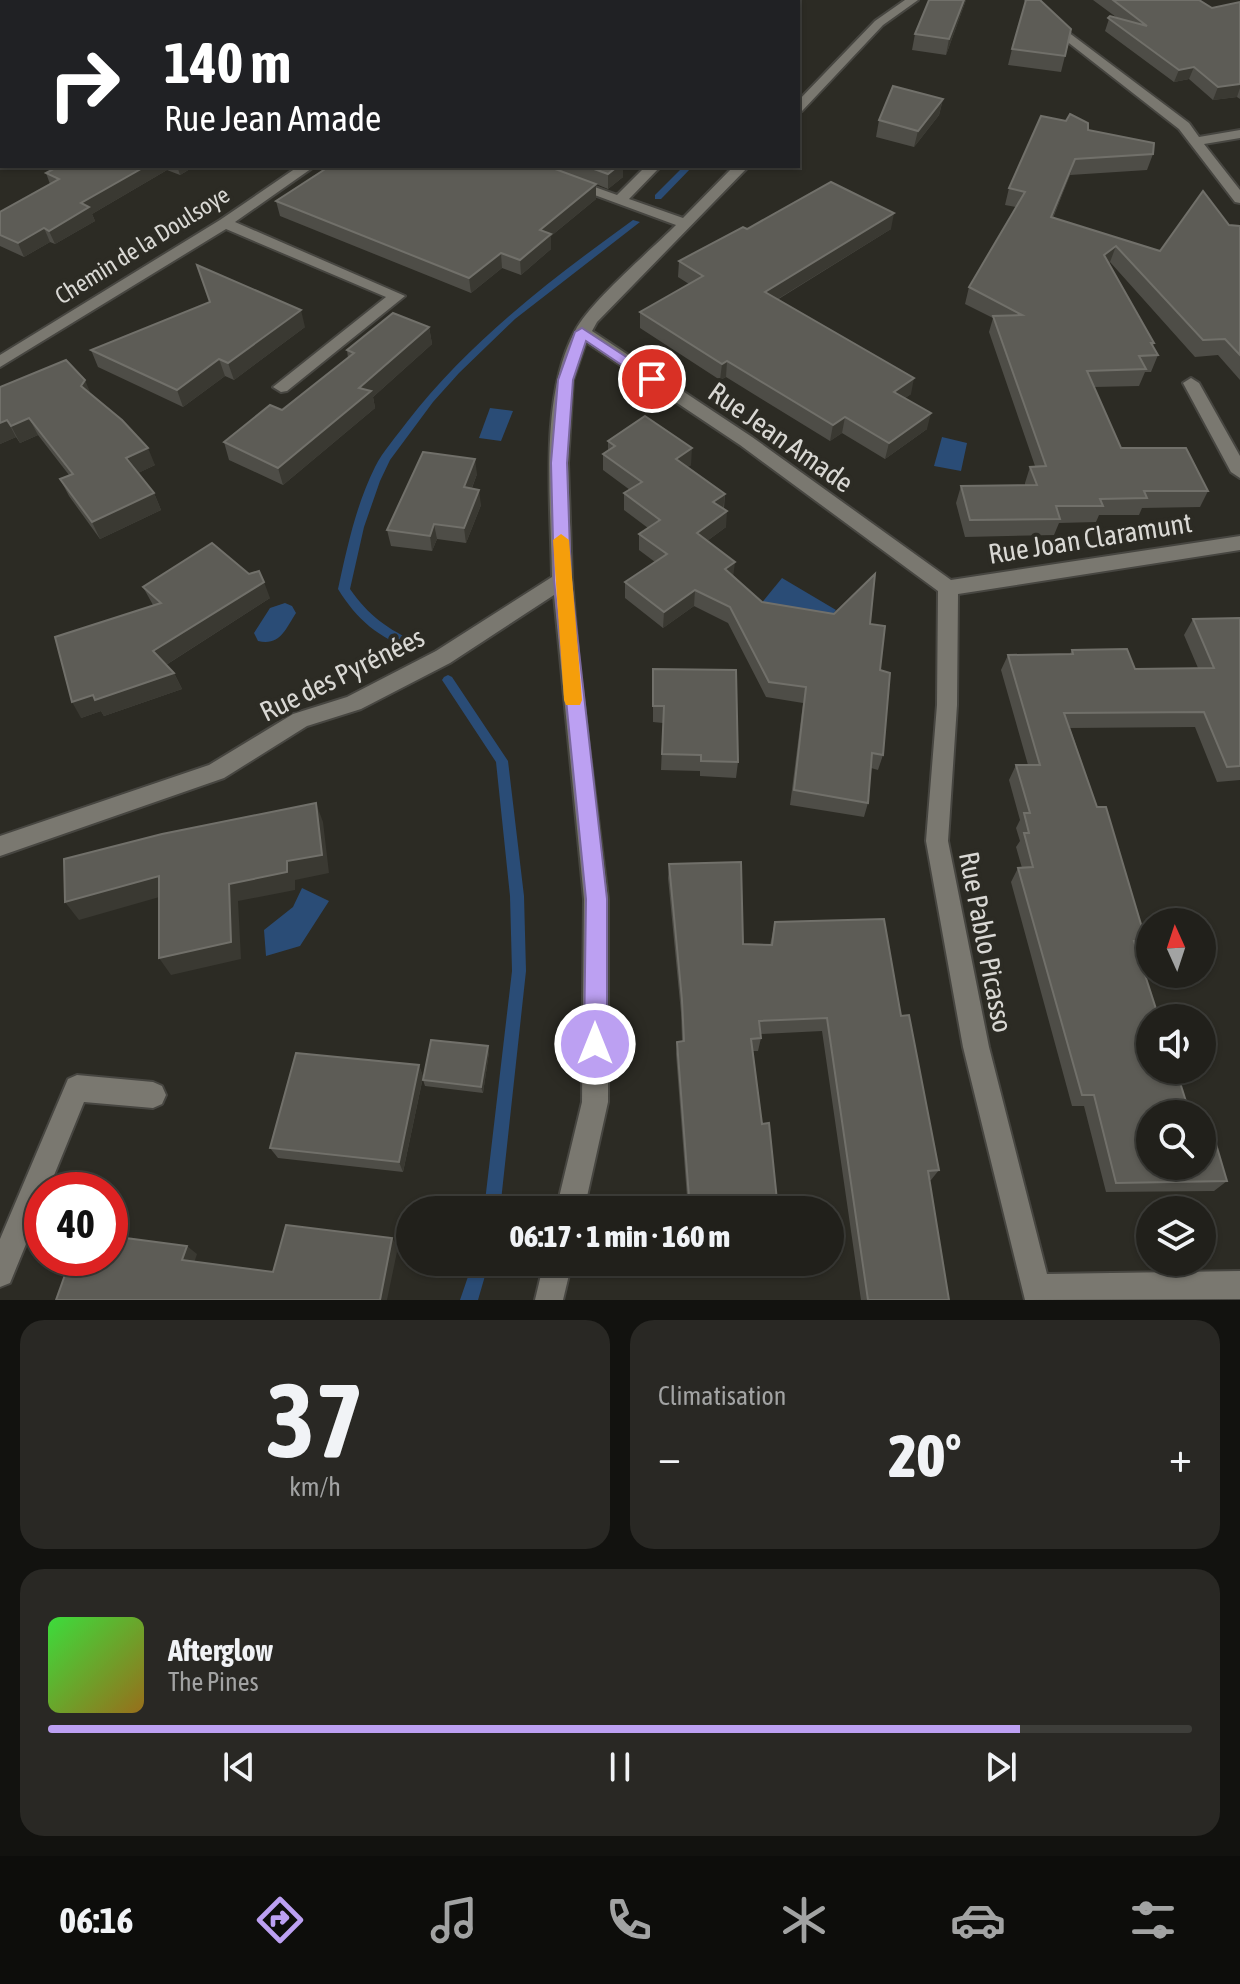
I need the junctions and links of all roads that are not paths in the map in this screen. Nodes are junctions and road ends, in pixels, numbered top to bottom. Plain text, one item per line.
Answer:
1 (912, 0) edge
2 (1032, 0) edge
3 (800, 106) edge
4 (1240, 134) edge
5 (1196, 141) junction
6 (305, 168) edge
7 (529, 168) edge
8 (652, 168) edge
9 (740, 168) edge
10 (1240, 199) edge
11 (620, 200) junction
12 (225, 223) junction
13 (686, 224) junction
14 (582, 332) junction
15 (0, 362) edge
16 (1191, 383) dead end
17 (281, 387) dead end
18 (1240, 472) edge
19 (1240, 543) edge
20 (562, 580) junction
21 (948, 588) junction
22 (0, 846) edge
23 (153, 1095) dead end
24 (573, 1196) edge
25 (0, 1273) edge
26 (555, 1276) edge
27 (1240, 1285) edge
28 (1037, 1295) edge
29 (549, 1300) edge

1 - 3 street
2 - 5 street
4 - 5 street
5 - 10 street
6 - 12 street, Chemin de la Doulsoye
7 - 11 street
8 - 11 street
9 - 13 street
11 - 13 street
12 - 15 street, Chemin de la Doulsoye
12 - 17 street
13 - 14 street
14 - 20 street
14 - 21 street, Rue Jean Amade
16 - 18 street
19 - 21 street, Rue Joan Claramunt
20 - 22 street, Rue des Pyrénées
20 - 24 street
21 - 28 street, Rue Pablo Picasso
23 - 25 street
26 - 29 street
27 - 28 street

